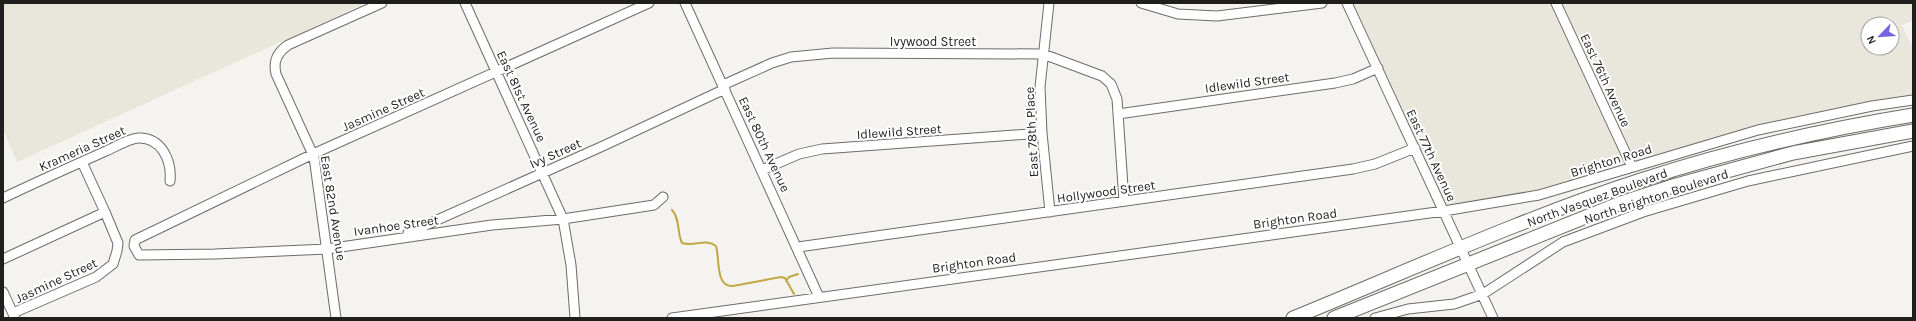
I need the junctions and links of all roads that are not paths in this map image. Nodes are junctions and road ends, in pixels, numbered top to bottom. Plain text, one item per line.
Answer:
1 (382, 3) edge
2 (465, 3) edge
3 (649, 3) edge
4 (685, 3) edge
5 (1049, 3) edge
6 (1141, 3) edge
7 (1322, 3) edge
8 (1348, 3) edge
9 (1556, 3) edge
10 (1043, 54) junction
11 (1378, 68) junction
12 (496, 72) junction
13 (724, 87) junction
14 (1913, 100) edge
15 (1118, 114) junction
16 (1913, 115) edge
17 (1913, 131) edge
18 (1042, 133) junction
19 (1913, 146) edge
20 (1414, 148) junction
21 (313, 154) junction
22 (82, 162) junction
23 (1632, 167) junction
24 (762, 170) junction
25 (543, 172) junction
26 (170, 180) dead end
27 (663, 197) dead end
28 (3, 198) edge
29 (1124, 201) junction
30 (1444, 211) junction
31 (106, 212) junction
32 (1050, 212) junction
33 (563, 219) junction
34 (395, 239) junction
35 (134, 246) joint
36 (798, 247) junction
37 (327, 249) junction
38 (1461, 249) junction
39 (3, 259) edge
40 (1468, 264) junction
41 (3, 292) edge
42 (1482, 294) junction
43 (819, 297) junction
44 (14, 316) edge
45 (336, 318) edge
46 (575, 318) edge
47 (672, 318) edge
48 (1293, 318) edge
49 (1334, 318) edge
50 (1375, 318) edge
51 (1494, 318) edge

1 - 21 street, East 82nd Avenue
2 - 12 street, East 81st Avenue
3 - 12 street, Jasmine Street
4 - 13 street, East 80th Avenue
5 - 10 street, East 78th Place
6 - 7 street
8 - 11 street, East 77th Avenue
9 - 23 street, East 76th Avenue
10 - 13 street, Ivywood Street
10 - 15 street, Ivywood Street
10 - 18 street, East 78th Place
11 - 15 street, Idlewild Street
11 - 20 street, East 77th Avenue
12 - 21 street, Jasmine Street
12 - 25 street, East 81st Avenue
13 - 24 street, East 80th Avenue
13 - 25 street, Ivy Street
14 - 23 street, Brighton Road
15 - 29 street, Ivywood Street
16 - 38 highway, North Vasquez Boulevard
17 - 40 highway, North Vasquez Boulevard
18 - 24 street, Idlewild Street
18 - 32 street, East 78th Place
19 - 42 street, North Brighton Boulevard
20 - 29 street, Hollywood Street
20 - 30 street, East 77th Avenue
21 - 35 street, Jasmine Street
21 - 37 street, East 82nd Avenue
22 - 26 street, Krameria Street
22 - 28 street, Krameria Street
22 - 31 street
23 - 30 street, Brighton Road
24 - 36 street, East 80th Avenue
25 - 33 street, East 81st Avenue
25 - 34 street, Ivy Street
27 - 33 street, Ivanhoe Street
29 - 32 street, Hollywood Street
30 - 38 street, East 77th Avenue
30 - 43 street, Brighton Road
31 - 39 street
31 - 44 street, Jasmine Street
32 - 36 street, Hollywood Street
33 - 34 street, Ivanhoe Street
33 - 46 street, East 81st Avenue
34 - 37 street, Ivanhoe Street
35 - 37 street, Ivanhoe Street
36 - 43 street, East 80th Avenue
37 - 45 street, East 82nd Avenue
38 - 40 street, East 77th Avenue
38 - 48 highway, North Vasquez Boulevard
40 - 42 street, East 77th Avenue
40 - 49 highway, North Vasquez Boulevard
41 - 44 street
42 - 50 street, North Brighton Boulevard
42 - 51 street, East 77th Avenue
43 - 47 street, Brighton Road

